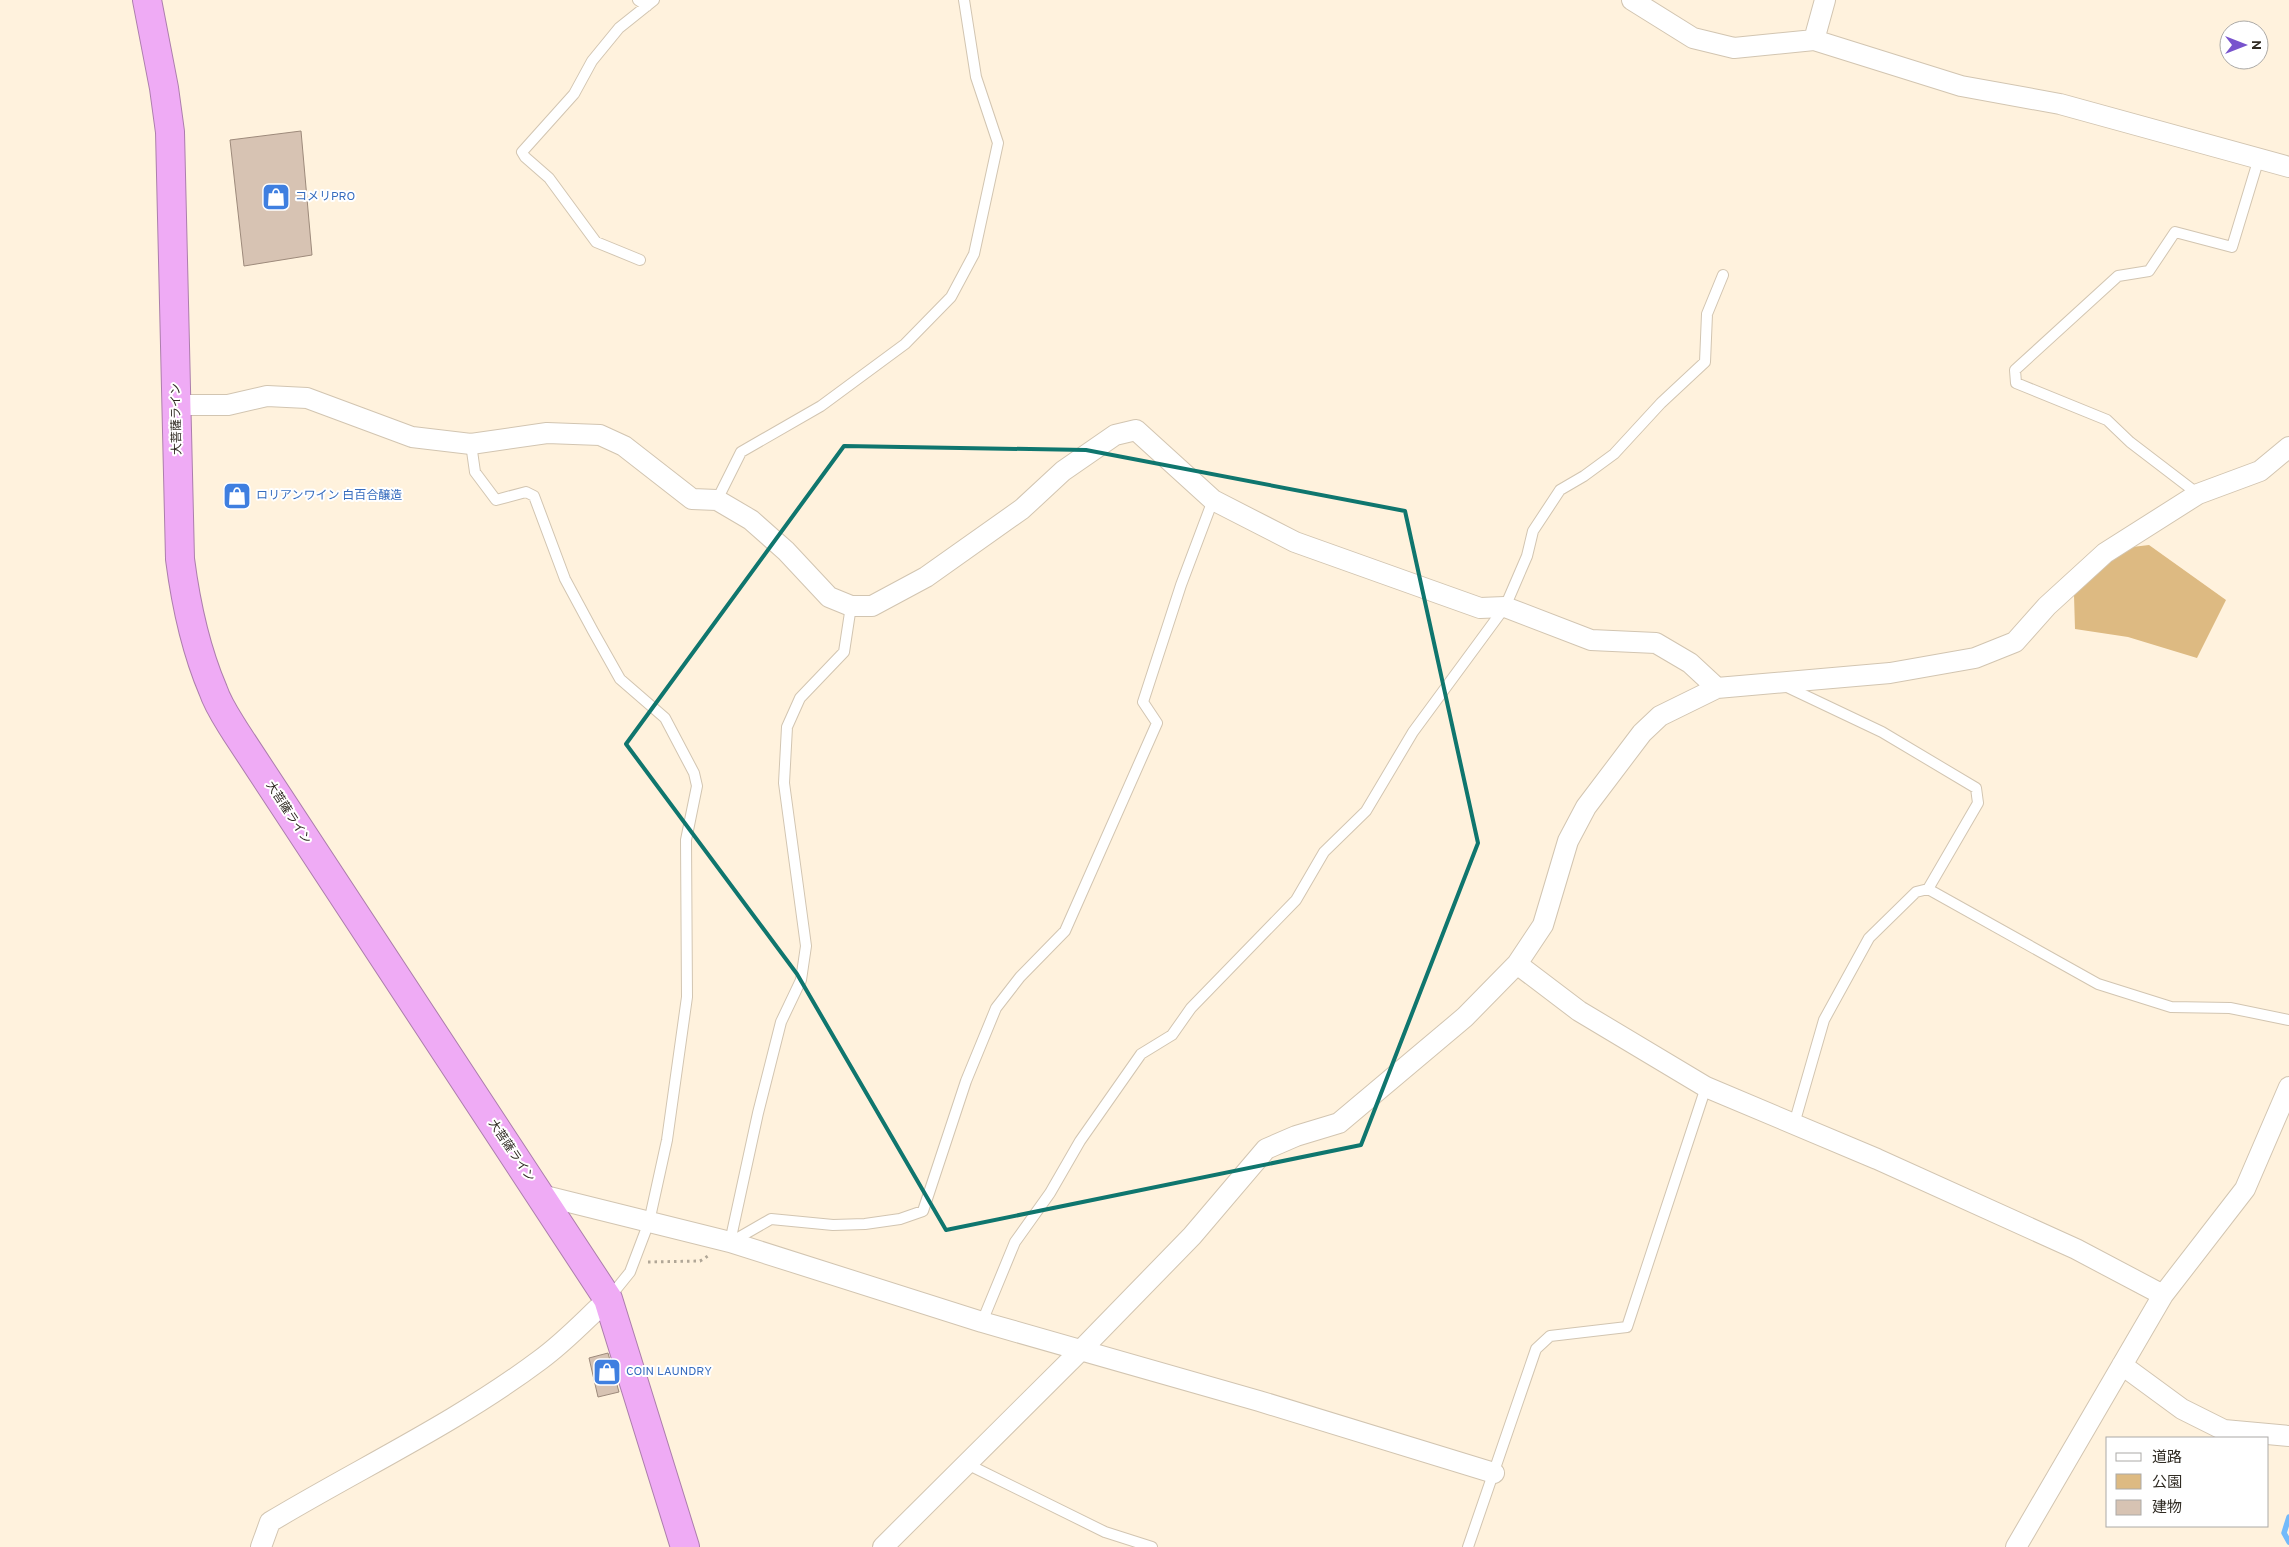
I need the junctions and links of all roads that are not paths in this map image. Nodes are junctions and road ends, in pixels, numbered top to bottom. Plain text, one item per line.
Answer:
1 (147, 0) edge
2 (964, 0) edge
3 (1632, 0) edge
4 (1825, 0) edge
5 (646, 2) edge
6 (1814, 40) junction
7 (2259, 158) junction
8 (2289, 167) edge
9 (640, 260) dead end
10 (1723, 275) dead end
11 (177, 405) junction
12 (471, 444) junction
13 (2289, 447) edge
14 (2198, 494) junction
15 (717, 500) junction
16 (1213, 500) junction
17 (851, 606) junction
18 (1505, 607) junction
19 (1778, 682) junction
20 (1717, 688) junction
21 (1928, 889) junction
22 (1517, 964) junction
23 (2289, 1020) edge
24 (1706, 1087) junction
25 (2289, 1087) edge
26 (1794, 1124) junction
27 (541, 1195) junction
28 (649, 1222) junction
29 (730, 1242) junction
30 (2163, 1295) junction
31 (608, 1299) junction
32 (982, 1322) junction
33 (1081, 1350) junction
34 (2122, 1365) junction
35 (2289, 1436) edge
36 (967, 1464) junction
37 (1494, 1473) junction
38 (261, 1547) edge
39 (685, 1547) edge
40 (883, 1547) edge
41 (1152, 1547) edge
42 (1468, 1547) edge
43 (2016, 1547) edge

1 - 11 highway, 大菩薩ライン
2 - 15 lane
3 - 6 street
4 - 6 street
5 - 9 lane
6 - 7 street
7 - 8 street
7 - 14 lane
10 - 18 lane
11 - 12 street
11 - 27 highway, 大菩薩ライン
12 - 15 street
12 - 28 lane
13 - 14 street
14 - 19 street
15 - 17 street
16 - 17 street
16 - 18 street
16 - 29 lane
17 - 29 lane
18 - 20 street
18 - 32 lane
19 - 20 street
19 - 21 lane
20 - 22 street
21 - 23 lane
21 - 26 lane
22 - 24 street
22 - 33 street
24 - 26 street
24 - 37 lane
25 - 30 street
26 - 30 street
27 - 28 street
27 - 31 highway, 大菩薩ライン
28 - 29 street
28 - 31 lane
29 - 32 street
30 - 34 street
31 - 38 street
31 - 39 highway, 大菩薩ライン
32 - 33 street
33 - 36 street
33 - 37 street
34 - 35 street
34 - 43 street
36 - 40 street
36 - 41 lane
37 - 42 lane

